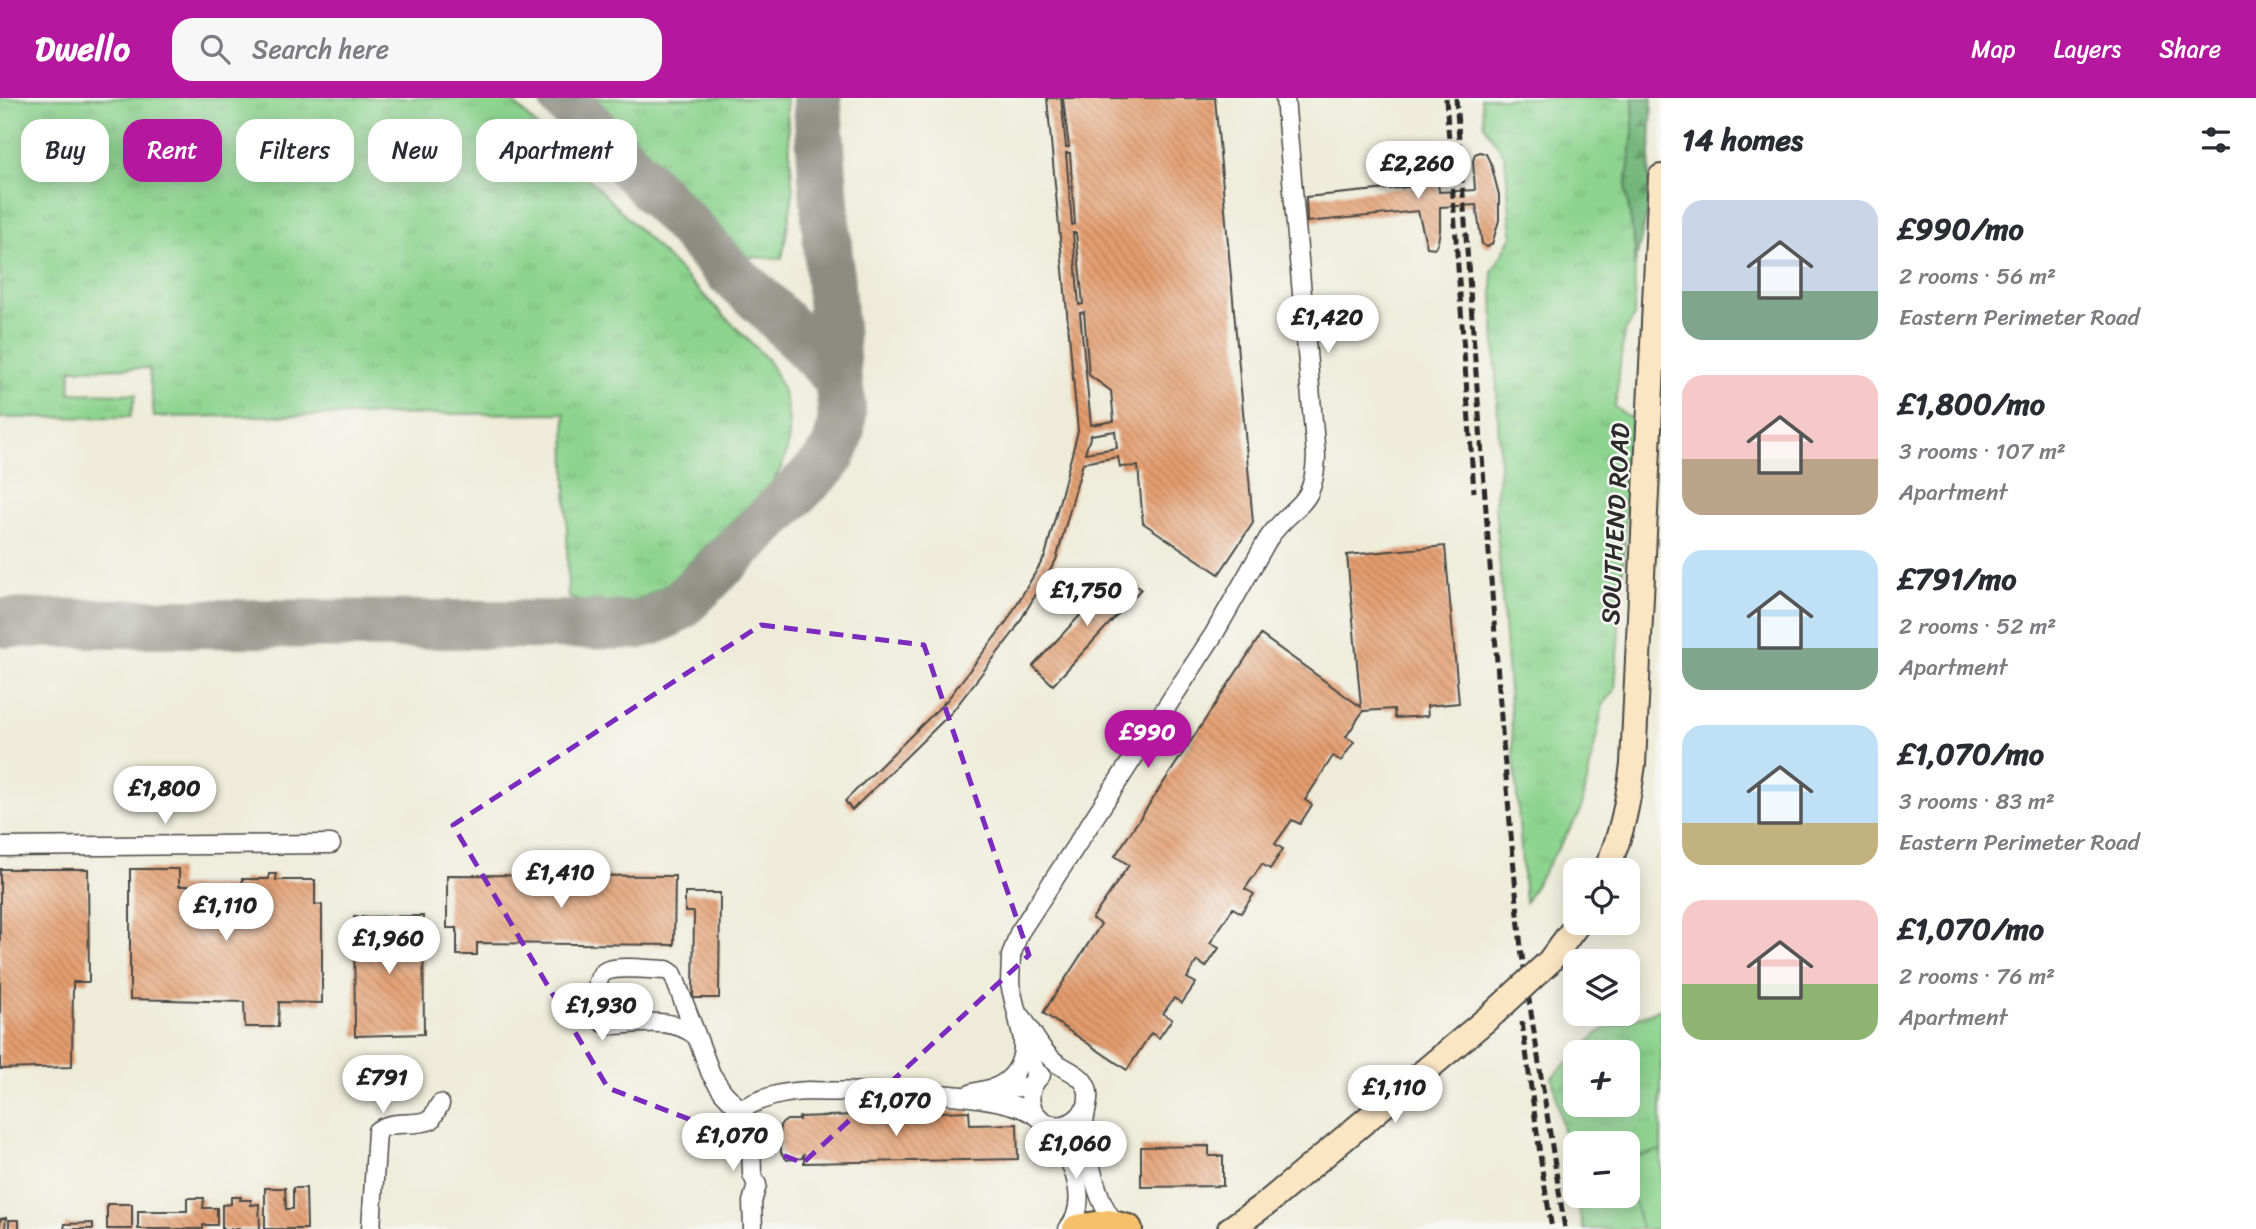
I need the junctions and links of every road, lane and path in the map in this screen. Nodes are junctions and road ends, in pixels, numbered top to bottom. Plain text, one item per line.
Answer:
1 (1285, 98) edge
2 (1661, 177) edge
3 (331, 844) dead end
4 (0, 847) edge
5 (1612, 858) edge
6 (1569, 935) edge
7 (1016, 1008) junction
8 (697, 1037) junction
9 (1023, 1039) junction
10 (1069, 1070) junction
11 (1034, 1083) junction
12 (994, 1088) junction
13 (961, 1095) junction
14 (1086, 1108) junction
15 (743, 1118) junction
16 (1039, 1118) junction
17 (374, 1152) dead end
18 (757, 1185) junction
19 (1267, 1203) junction
20 (1126, 1228) edge
21 (371, 1229) edge
22 (753, 1229) edge
23 (764, 1229) edge
24 (1068, 1229) edge
25 (1077, 1229) edge
26 (1230, 1229) edge
27 (1245, 1229) edge

1 - 7 street
2 - 5 street, SOUTHEND ROAD
3 - 4 street
6 - 19 street, bridge
7 - 9 street
7 - 10 street
8 - 8 street
8 - 15 street
9 - 11 street
9 - 12 street
10 - 11 street
10 - 14 street
11 - 12 street
11 - 16 street
12 - 13 street
13 - 15 street
13 - 16 street
14 - 16 street
14 - 20 street
15 - 18 street
16 - 24 street
17 - 21 street
18 - 22 street
18 - 23 street
19 - 26 street
19 - 27 street
20 - 25 main road

